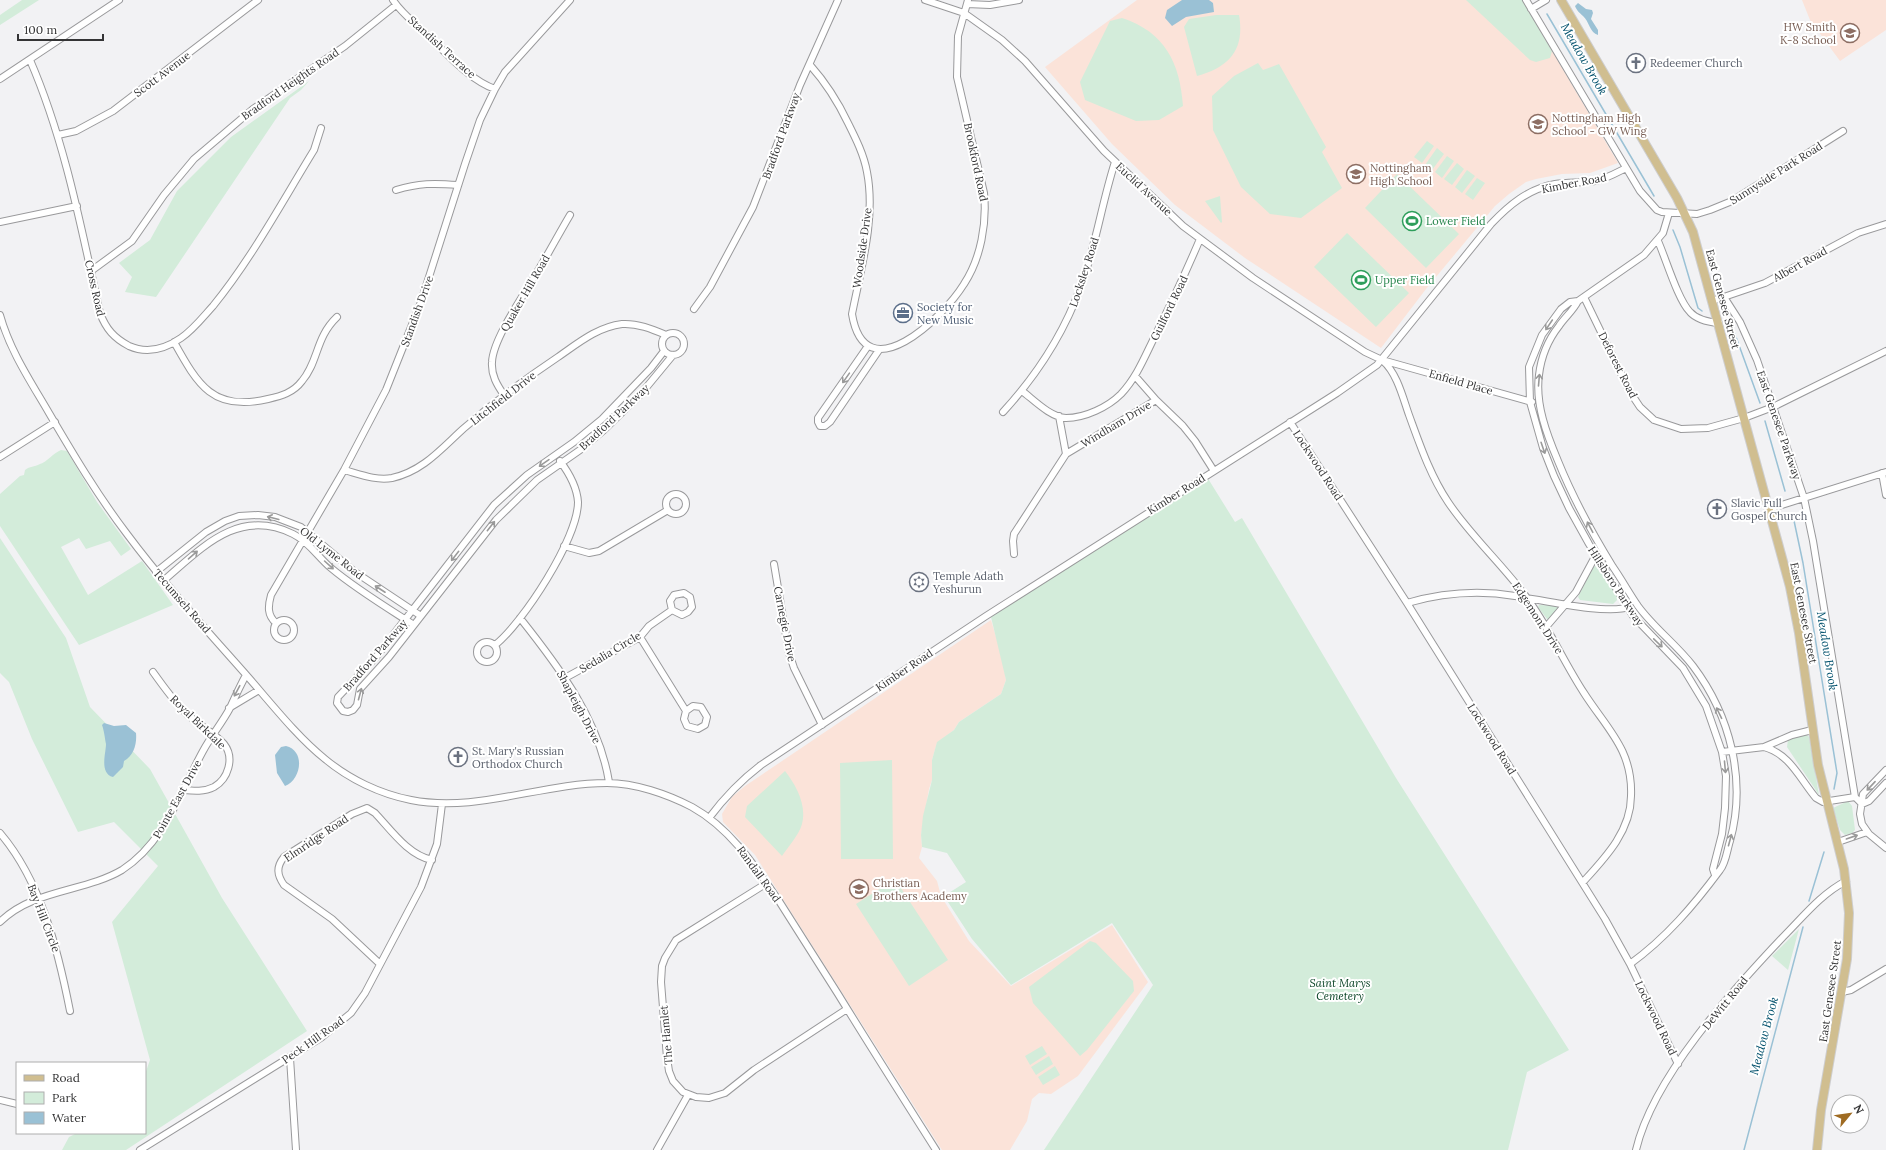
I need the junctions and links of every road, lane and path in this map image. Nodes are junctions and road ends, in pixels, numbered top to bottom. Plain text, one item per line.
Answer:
1 (119, 0) edge
2 (258, 0) edge
3 (570, 0) edge
4 (838, 0) edge
5 (925, 0) edge
6 (1019, 0) edge
7 (1526, 0) edge
8 (1546, 0) edge
9 (1561, 0) edge
10 (968, 2) edge
11 (394, 3) edge
12 (1531, 9) junction
13 (964, 13) junction
14 (30, 60) junction
15 (810, 65) junction
16 (0, 79) edge
17 (495, 89) junction
18 (321, 128) dead end
19 (1843, 131) dead end
20 (58, 134) junction
21 (1115, 162) junction
22 (1626, 168) junction
23 (458, 185) junction
24 (396, 190) dead end
25 (77, 206) junction
26 (1684, 212) junction
27 (1669, 213) junction
28 (570, 215) dead end
29 (0, 222) edge
30 (1886, 224) edge
31 (1200, 239) junction
32 (1658, 241) junction
33 (91, 271) junction
34 (1584, 297) junction
35 (1724, 297) junction
36 (1578, 301) junction
37 (1712, 301) junction
38 (694, 310) dead end
39 (0, 316) edge
40 (337, 317) dead end
41 (1718, 323) junction
42 (666, 335) junction
43 (174, 342) junction
44 (868, 346) junction
45 (879, 350) junction
46 (664, 351) junction
47 (1886, 351) edge
48 (673, 355) junction
49 (1382, 360) junction
50 (1135, 376) junction
51 (1022, 391) junction
52 (504, 395) junction
53 (1156, 400) junction
54 (1530, 402) junction
55 (1539, 404) junction
56 (1773, 407) junction
57 (1003, 412) dead end
58 (1059, 416) junction
59 (1744, 418) junction
60 (54, 422) junction
61 (1290, 422) junction
62 (1066, 454) junction
63 (556, 455) junction
64 (0, 457) edge
65 (562, 463) junction
66 (344, 470) junction
67 (1214, 471) junction
68 (1884, 472) edge
69 (1886, 495) edge
70 (1804, 498) junction
71 (1769, 509) junction
72 (668, 510) dead end
73 (308, 532) junction
74 (303, 540) junction
75 (564, 546) junction
76 (1601, 546) junction
77 (1014, 554) dead end
78 (1596, 555) junction
79 (774, 564) dead end
80 (156, 572) junction
81 (163, 581) junction
82 (1528, 599) junction
83 (1407, 603) junction
84 (1567, 604) junction
85 (1637, 604) junction
86 (1628, 608) junction
87 (413, 610) junction
88 (672, 610) dead end
89 (421, 616) junction
90 (520, 618) junction
91 (406, 620) junction
92 (276, 624) dead end
93 (414, 625) junction
94 (1546, 628) junction
95 (640, 637) junction
96 (495, 645) dead end
97 (153, 672) dead end
98 (246, 675) junction
99 (565, 678) junction
100 (259, 690) junction
101 (230, 708) junction
102 (686, 711) dead end
103 (822, 725) junction
104 (1812, 730) junction
105 (213, 735) junction
106 (1764, 747) junction
107 (1733, 750) junction
108 (1722, 752) junction
109 (1886, 770) edge
110 (609, 782) junction
111 (1886, 783) edge
112 (183, 790) junction
113 (1855, 797) junction
114 (1827, 803) junction
115 (442, 804) junction
116 (1862, 804) junction
117 (709, 818) junction
118 (1867, 832) junction
119 (0, 834) edge
120 (1838, 842) junction
121 (1886, 848) edge
122 (432, 860) junction
123 (1715, 875) junction
124 (1846, 881) junction
125 (766, 882) junction
126 (1583, 882) junction
127 (38, 899) junction
128 (0, 922) edge
129 (380, 964) junction
130 (1630, 964) junction
131 (1886, 969) edge
132 (1842, 992) junction
133 (70, 1010) dead end
134 (847, 1010) junction
135 (290, 1058) junction
136 (1678, 1064) junction
137 (688, 1095) junction
138 (0, 1100) edge
139 (16, 1104) edge
140 (140, 1150) edge
141 (296, 1150) edge
142 (657, 1150) edge
143 (936, 1150) edge
144 (1636, 1150) edge
145 (1816, 1150) edge

1 - 14 street
2 - 20 street, Scott Avenue
3 - 17 street, Standish Drive
4 - 15 street, Bradford Parkway
5 - 13 street, Euclid Avenue
6 - 10 street
7 - 12 street
8 - 12 street
9 - 26 main road, East Genesee Street
10 - 13 street, Brookford Road
11 - 17 street, Standish Terrace
11 - 33 street, Bradford Heights Road
12 - 22 street
13 - 21 street, Euclid Avenue
13 - 45 street, Brookford Road
14 - 16 street
14 - 20 street, Cross Road
15 - 38 street, Bradford Parkway
15 - 44 street, Woodside Drive
17 - 23 street, Standish Drive
18 - 43 street, Cross Road
19 - 26 street, Sunnyside Park Road
20 - 25 street, Cross Road
21 - 31 street, Euclid Avenue
21 - 51 street, Locksley Road
22 - 27 street
22 - 49 street, Kimber Road
23 - 24 street
23 - 66 street, Standish Drive
25 - 29 street
25 - 33 street, Cross Road
26 - 27 street
26 - 37 main road, East Genesee Street
27 - 32 street
28 - 52 street, Quaker Hill Road
30 - 35 street, Albert Road
31 - 49 street, Euclid Avenue
31 - 50 street, Guilford Road
32 - 34 street, Hillsboro Parkway
32 - 41 street
33 - 43 street, Cross Road
34 - 36 street, Hillsboro Parkway
34 - 59 street, Deforest Road
35 - 37 street, Albert Road
35 - 56 street, East Genesee Parkway
36 -> 54 street, Hillsboro Parkway
55 -> 36 street, Hillsboro Parkway
37 - 41 main road, East Genesee Street
39 - 60 street, Tecumseh Road
40 - 43 street
41 - 59 main road, East Genesee Street
42 - 46 street
42 - 48 street, Bradford Parkway
42 - 52 street, Litchfield Drive
44 - 45 street
44 -> 45 street
46 - 48 street
46 - 63 street, Bradford Parkway
47 - 56 street, Deforest Road
48 - 65 street, Bradford Parkway
49 - 54 street, Enfield Place
49 - 61 street, Kimber Road
49 - 82 street, Edgemont Drive
50 - 53 street, Windham Drive
50 - 58 street, Windham Drive
51 - 57 street, Locksley Road
51 - 58 street
52 - 66 street, Litchfield Drive
53 - 62 street, Windham Drive
53 - 67 street
54 - 55 street, Enfield Place
54 -> 78 street, Hillsboro Parkway
76 -> 55 street, Hillsboro Parkway
56 - 59 street, Deforest Road
56 - 70 street, East Genesee Parkway
58 - 62 street, Windham Drive
59 - 71 main road, East Genesee Street
60 - 64 street
60 - 80 street, Tecumseh Road
61 - 67 street, Kimber Road
61 - 83 street, Lockwood Road
62 - 77 street
63 - 65 street
63 -> 87 street, Bradford Parkway
65 - 75 street
89 -> 65 street, Bradford Parkway
66 - 73 street, Standish Drive
67 - 103 street, Kimber Road
68 - 69 street
68 - 70 street
70 - 71 street
70 - 113 street, East Genesee Parkway
71 - 104 main road, East Genesee Street
72 - 75 street
73 - 74 street, Standish Drive
73 -> 80 street, Old Lyme Road
87 -> 73 street, Old Lyme Road
81 -> 74 street, Old Lyme Road
74 -> 91 street, Old Lyme Road
74 - 92 street, Standish Drive
75 - 90 street
76 - 78 street
76 - 85 street, Hillsboro Parkway
78 - 84 street
78 - 86 street, Hillsboro Parkway
79 - 103 street, Carnegie Drive
80 - 81 street, Tecumseh Road
81 - 98 street, Tecumseh Road
82 - 83 street
82 - 84 street
82 - 94 street, Edgemont Drive
83 - 126 street, Lockwood Road
84 - 86 street
84 - 94 street
85 - 86 street
107 -> 85 street, Hillsboro Parkway
86 -> 108 street, Hillsboro Parkway
87 - 89 street, Old Lyme Road
87 - 91 street, Bradford Parkway
88 - 95 street, Sedalia Circle
89 - 93 street, Bradford Parkway
90 - 96 street
90 - 99 street, Shapleigh Drive
91 - 93 street, Old Lyme Road
91 -> 93 street, Bradford Parkway
94 - 126 street, Edgemont Drive
95 - 99 street, Sedalia Circle
95 - 102 street
97 - 105 street, Royal Birkdale
98 - 100 street, Tecumseh Road
98 -> 101 street, Pointe East Drive
99 - 110 street, Shapleigh Drive
100 - 101 street, Pointe East Drive
100 - 115 street, Tecumseh Road
101 - 105 street, Pointe East Drive
103 - 117 street, Kimber Road
104 - 106 street
104 - 114 main road, East Genesee Street
105 - 112 street, Pointe East Drive
105 - 112 street, Royal Birkdale
106 - 107 street
106 - 114 street
107 - 108 street
123 -> 107 street, Hillsboro Parkway
108 -> 123 street, Hillsboro Parkway
109 -> 116 street
110 - 115 street, Randall Road
110 - 117 street, Randall Road
111 - 116 street
112 - 127 street, Pointe East Drive
113 - 114 street
113 - 116 street
114 - 120 main road, East Genesee Street
115 - 122 street, Peck Hill Road
116 - 118 street
117 - 125 street, Randall Road
120 -> 118 street
118 - 121 street
119 - 127 street, Bay Hill Circle
120 - 124 main road, East Genesee Street
122 - 129 street, Peck Hill Road
122 - 129 street, Elmridge Road
123 - 130 street, Hillsboro Parkway
124 - 132 main road, East Genesee Street
124 - 136 street, DeWitt Road
125 - 134 street, Randall Road
125 - 137 street, The Hamlet
126 - 130 street, Lockwood Road
127 - 128 street, Pointe East Drive
127 - 133 street, Bay Hill Circle
129 - 135 street, Peck Hill Road
130 - 136 street, Lockwood Road
131 - 132 street
132 - 145 main road, East Genesee Street
134 - 137 street
134 - 143 street, Randall Road
135 - 140 street, Peck Hill Road
135 - 141 street
136 - 144 street, DeWitt Road
137 - 142 street
138 - 139 street

